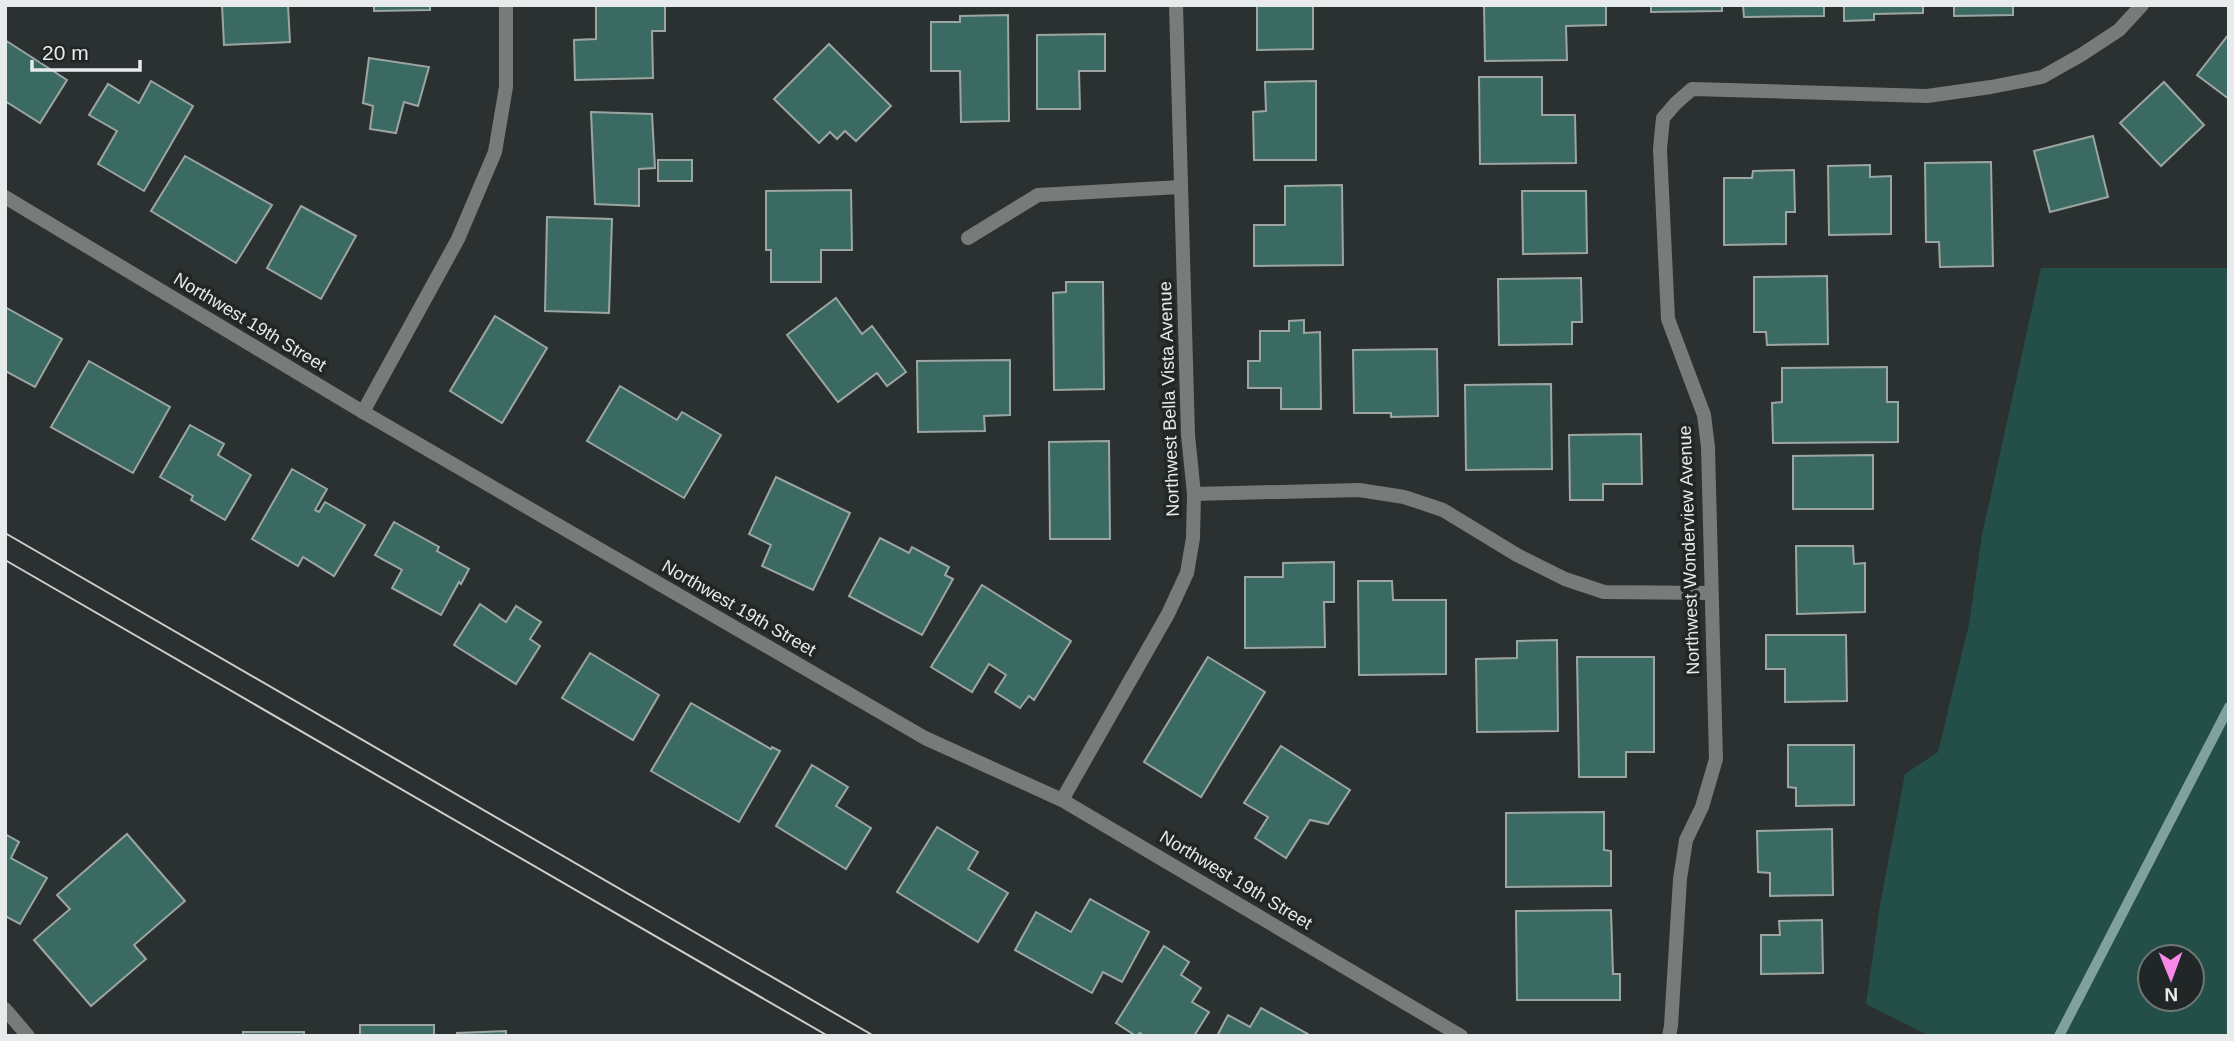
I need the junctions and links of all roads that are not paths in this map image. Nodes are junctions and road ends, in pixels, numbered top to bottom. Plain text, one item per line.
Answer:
1 (506, 5) edge
2 (1176, 5) edge
3 (2143, 5) edge
4 (1180, 187) junction
5 (5, 197) edge
6 (968, 238) dead end
7 (363, 412) junction
8 (1194, 494) junction
9 (1711, 593) junction
10 (1062, 800) junction
11 (5, 1009) edge
12 (28, 1036) edge
13 (1461, 1036) edge
14 (1669, 1036) edge

1 - 7 street
2 - 4 street, Northwest Bella Vista Avenue
3 - 9 street, Northwest Wonderview Avenue
4 - 6 street
4 - 8 street, Northwest Bella Vista Avenue
5 - 7 street, Northwest 19th Street
7 - 10 street, Northwest 19th Street
8 - 9 street
8 - 10 street, Northwest Bella Vista Avenue
9 - 14 street, Northwest Wonderview Avenue
10 - 13 street, Northwest 19th Street
11 - 12 street

